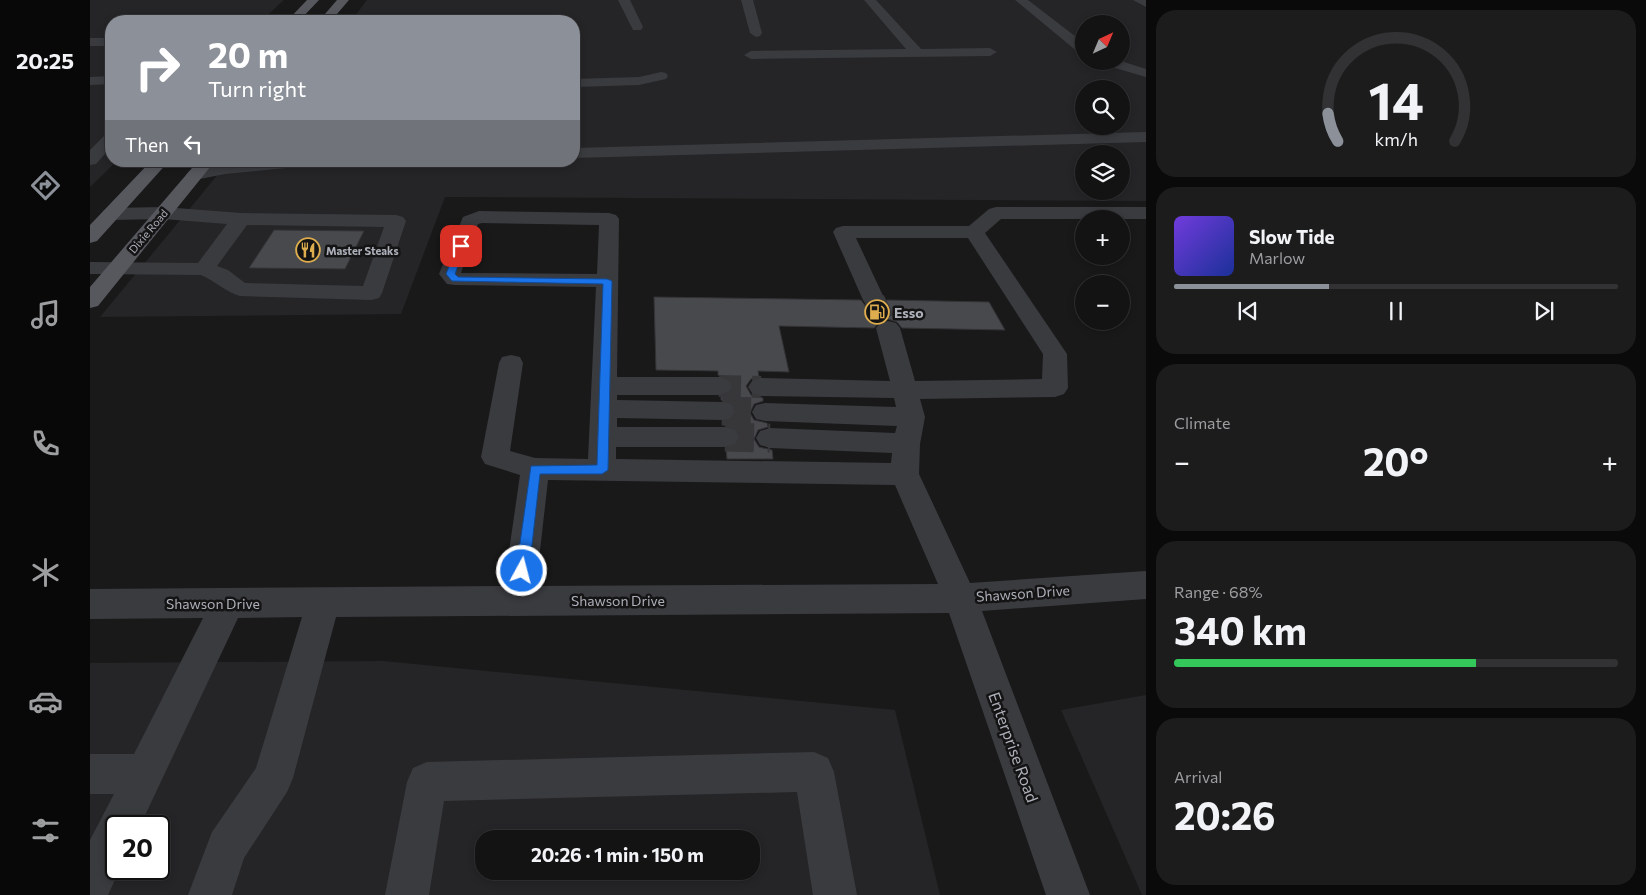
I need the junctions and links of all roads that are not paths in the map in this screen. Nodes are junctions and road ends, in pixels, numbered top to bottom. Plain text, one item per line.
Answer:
1 (313, 0) edge
2 (343, 0) edge
3 (624, 0) edge
4 (747, 0) edge
5 (870, 0) edge
6 (1020, 0) edge
7 (1139, 0) edge
8 (1146, 4) edge
9 (299, 15) edge
10 (330, 15) edge
11 (637, 27) dead end
12 (756, 33) dead end
13 (90, 42) edge
14 (105, 42) edge
15 (1075, 43) edge
16 (990, 52) dead end
17 (917, 53) junction
18 (751, 55) dead end
19 (1130, 68) edge
20 (1146, 73) edge
21 (661, 76) dead end
22 (90, 80) edge
23 (105, 80) edge
24 (580, 83) edge
25 (1146, 137) edge
26 (105, 138) edge
27 (90, 139) edge
28 (105, 144) edge
29 (580, 153) edge
30 (90, 160) edge
31 (155, 167) edge
32 (245, 167) edge
33 (201, 168) edge
34 (164, 213) junction
35 (1146, 213) edge
36 (241, 219) junction
37 (97, 227) edge
38 (974, 232) junction
39 (90, 268) edge
40 (118, 268) junction
41 (204, 270) junction
42 (607, 281) junction
43 (874, 300) tunnel mouth
44 (90, 301) edge
45 (888, 328) tunnel mouth
46 (511, 363) dead end
47 (719, 386) tunnel mouth
48 (761, 387) tunnel mouth
49 (906, 390) junction
50 (605, 397) junction
51 (765, 412) tunnel mouth
52 (912, 417) junction
53 (604, 437) junction
54 (770, 438) tunnel mouth
55 (906, 444) junction
56 (535, 469) junction
57 (602, 470) junction
58 (905, 474) junction
59 (1146, 585) edge
60 (961, 598) junction
61 (518, 601) junction
62 (323, 602) junction
63 (228, 603) junction
64 (90, 604) edge
65 (90, 774) edge
66 (145, 774) junction
67 (124, 815) edge
68 (105, 855) edge
69 (90, 886) edge
70 (210, 895) edge
71 (407, 895) edge
72 (836, 895) edge
73 (1068, 895) edge

1 - 9 main road
2 - 10 main road
3 - 11 street
4 - 12 street
5 - 17 street
6 - 15 street
7 - 8 street
13 - 14 street
16 - 17 street
17 - 18 street
19 - 20 street
21 - 24 street
22 - 23 street
25 - 29 street
26 - 27 street
28 - 30 street
31 - 37 main road
32 - 33 street
33 - 34 main road, Dixie Road
34 - 36 street
34 - 37 street
34 - 40 main road, Dixie Road
35 - 38 street
36 - 41 street
36 - 41 street
38 - 43 street
38 - 49 street
39 - 40 street
40 - 41 street
40 - 44 main road, Dixie Road
42 - 42 street
42 - 50 street
45 - 49 street
46 - 56 street
47 - 50 street
48 - 49 street
49 - 52 street
50 - 53 street
50 - 53 street
51 - 52 street
52 - 55 street
53 - 57 street
54 - 55 street
55 - 58 street
56 - 57 street
56 - 61 street
57 - 58 street
58 - 60 street, Enterprise Road
59 - 60 street, Shawson Drive
60 - 61 street, Shawson Drive
60 - 73 street, Enterprise Road
61 - 62 street, Shawson Drive
62 - 63 street, Shawson Drive
62 - 70 street
63 - 64 street, Shawson Drive
63 - 66 street
65 - 66 street
66 - 67 street
68 - 69 street
71 - 72 street

